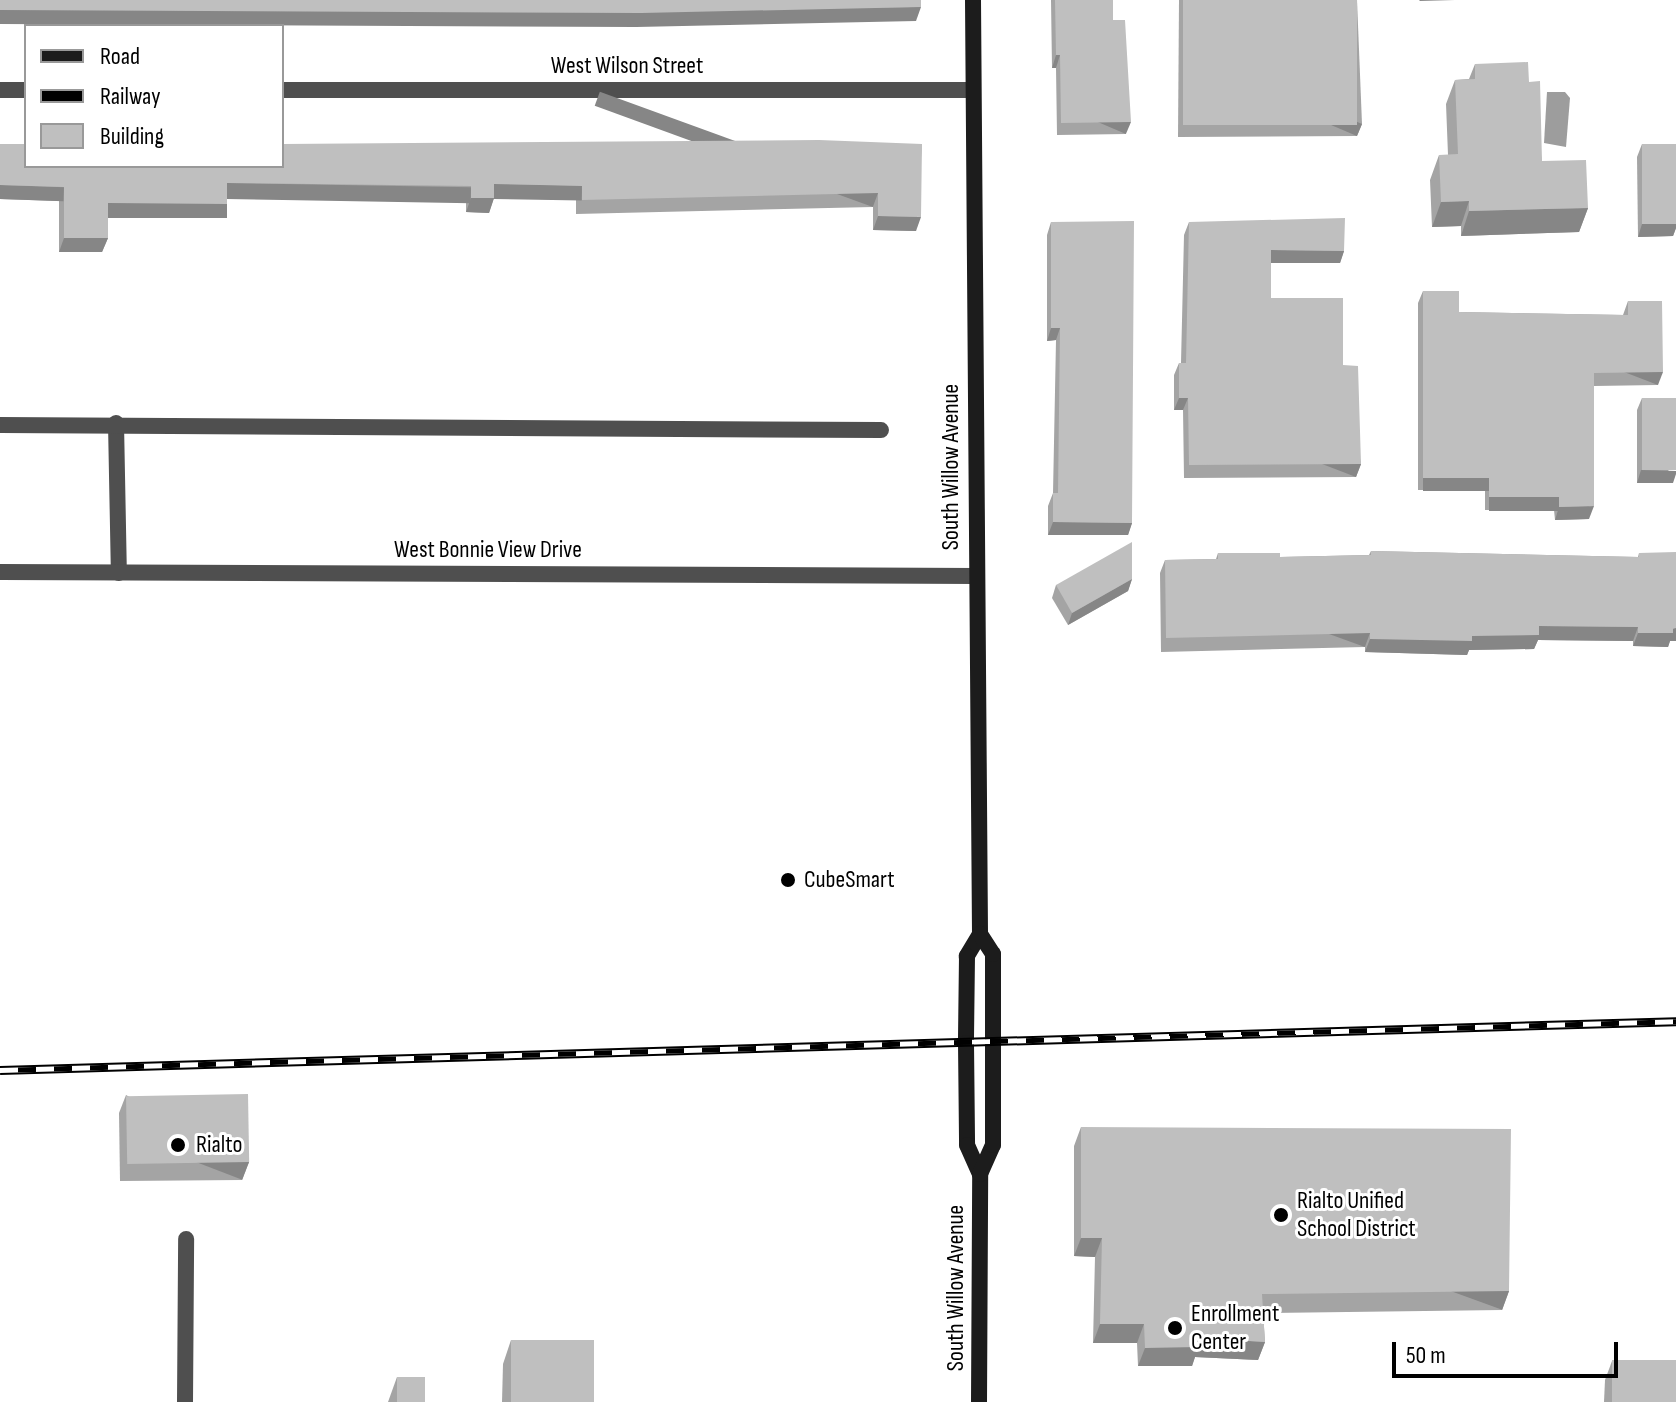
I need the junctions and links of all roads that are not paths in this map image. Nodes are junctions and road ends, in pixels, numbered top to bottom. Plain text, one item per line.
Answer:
1 (973, 0) edge
2 (0, 90) edge
3 (24, 90) edge
4 (284, 90) edge
5 (972, 90) junction
6 (116, 423) junction
7 (0, 425) edge
8 (881, 430) dead end
9 (0, 572) edge
10 (119, 573) junction
11 (976, 576) junction
12 (980, 934) junction
13 (980, 1174) junction
14 (186, 1239) dead end
15 (185, 1402) edge
16 (979, 1402) edge

1 - 5 street, South Willow Avenue
2 - 3 street
4 - 5 street, West Wilson Street
5 - 11 street, South Willow Avenue
6 - 7 street
6 - 8 street
6 - 10 street
9 - 10 street, West Bonnie View Drive
10 - 11 street, West Bonnie View Drive
11 - 12 street, South Willow Avenue
12 - 13 street, South Willow Avenue
12 - 13 street, South Willow Avenue
13 - 16 street, South Willow Avenue
14 - 15 street

